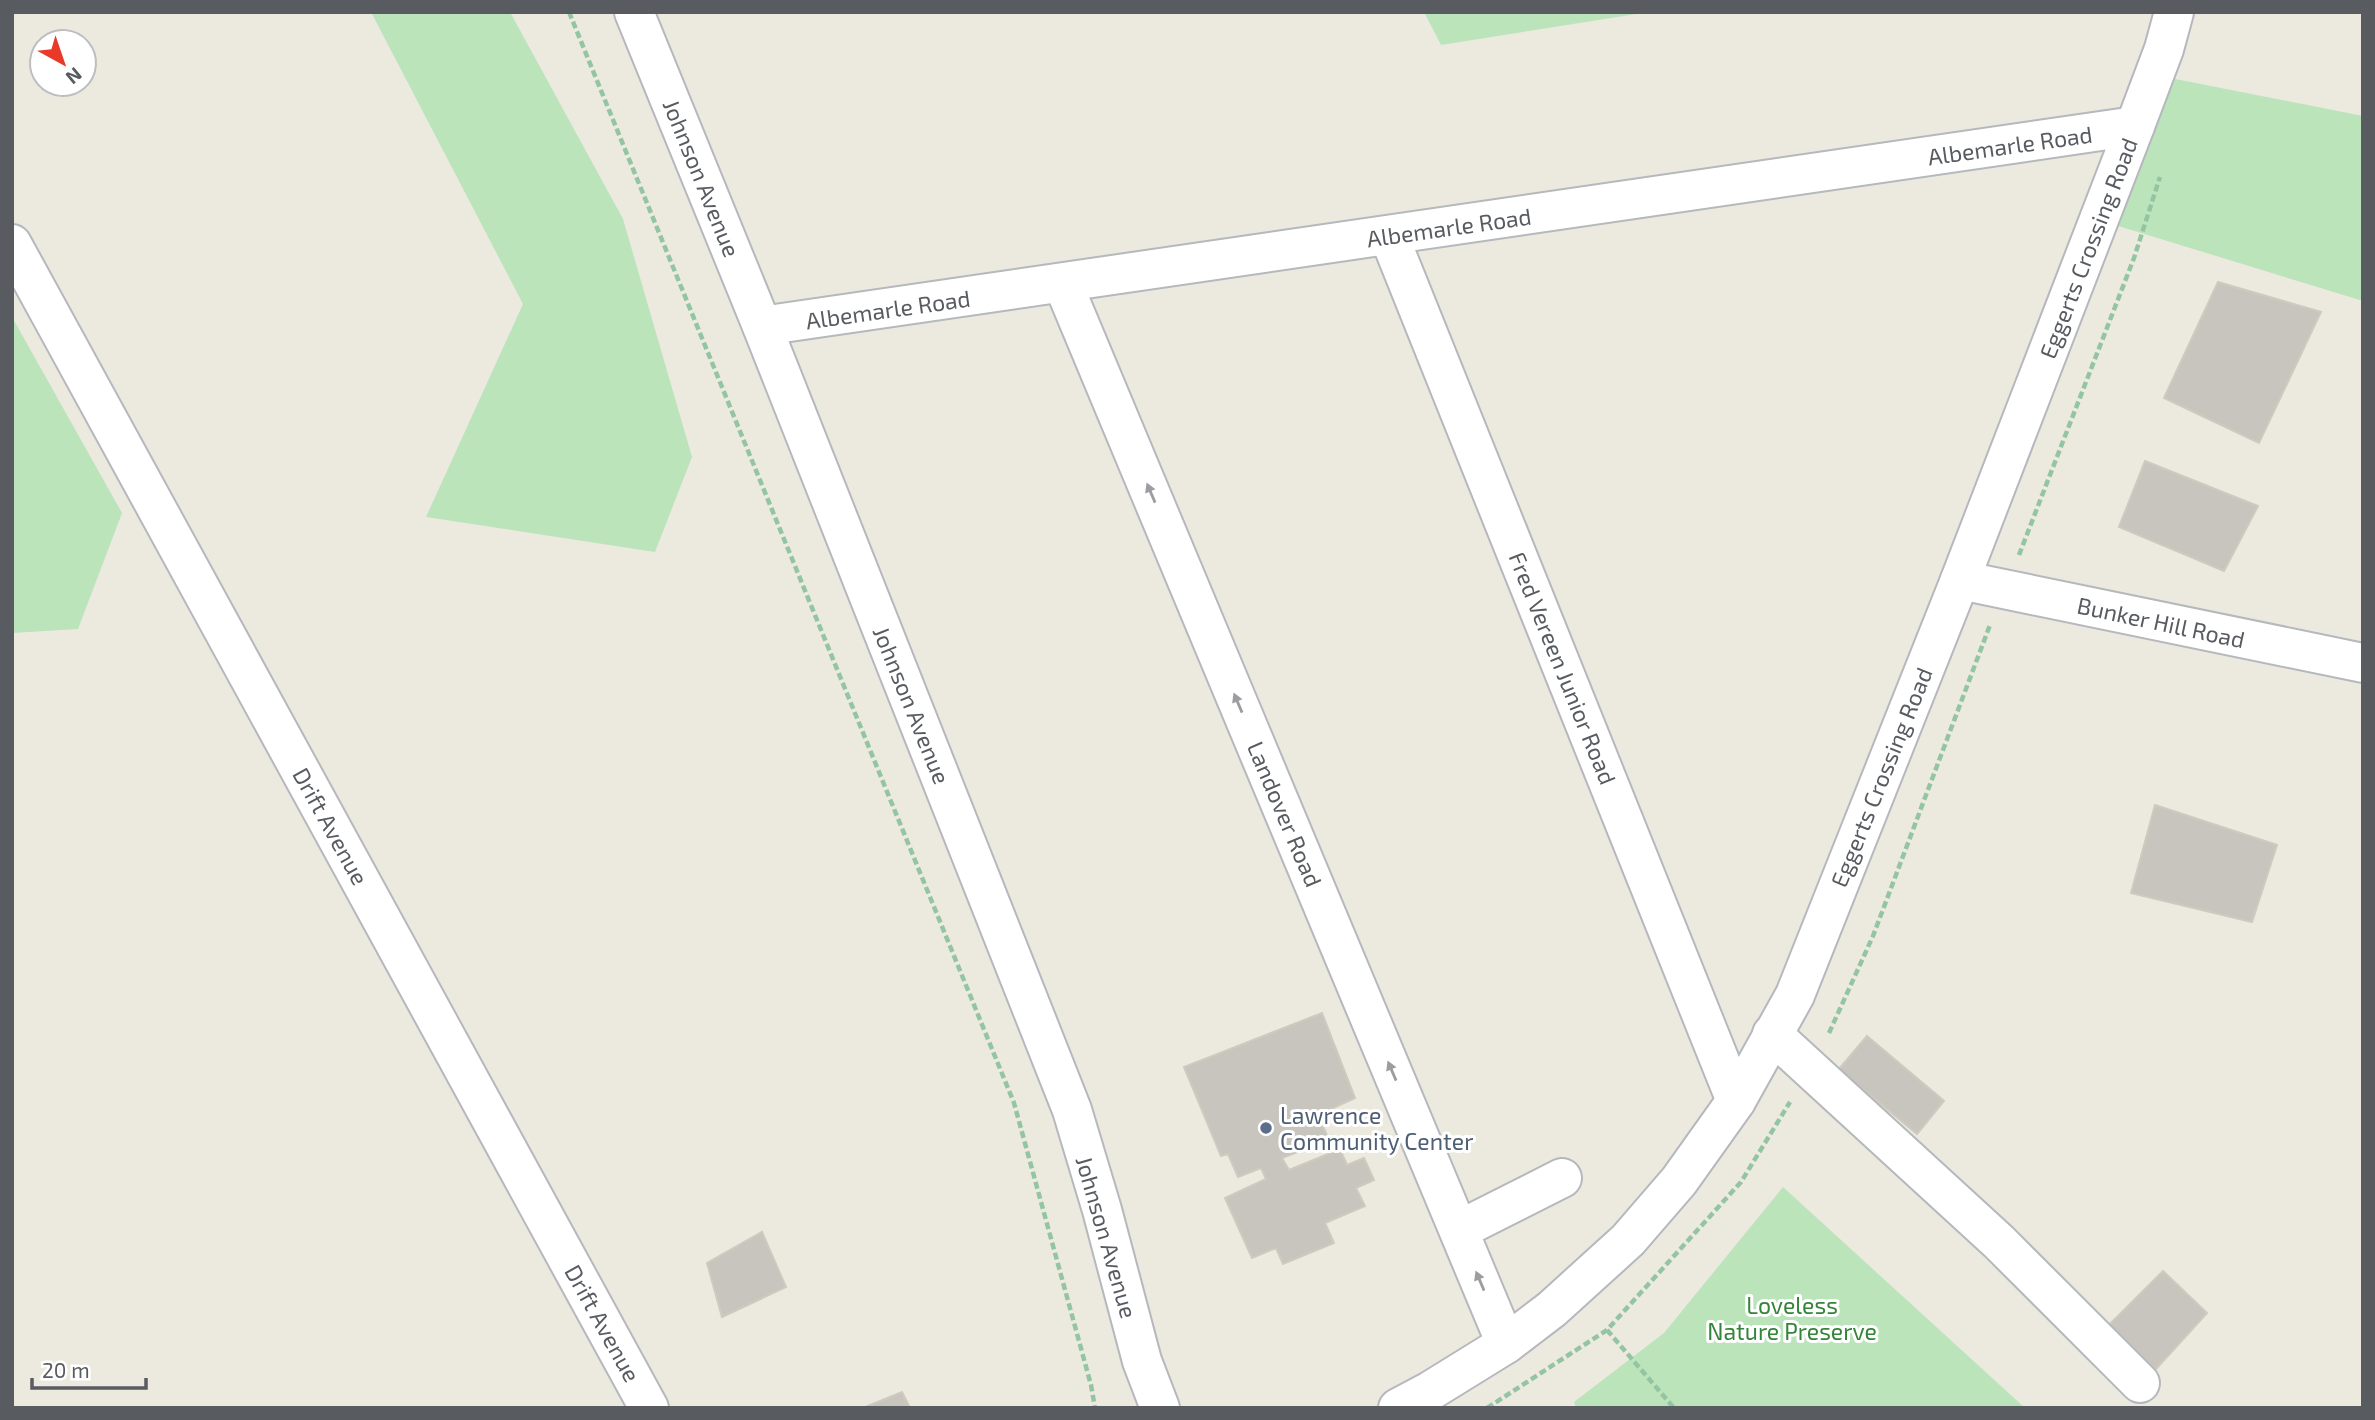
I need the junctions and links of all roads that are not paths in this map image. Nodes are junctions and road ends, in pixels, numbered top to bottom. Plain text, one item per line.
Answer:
1 (634, 12) edge
2 (2174, 12) edge
3 (2135, 126) junction
4 (1389, 236) junction
5 (12, 244) edge
6 (1063, 284) junction
7 (762, 326) junction
8 (1960, 580) junction
9 (2363, 663) edge
10 (1772, 1034) junction
11 (1736, 1101) junction
12 (1562, 1178) dead end
13 (1459, 1230) junction
14 (1506, 1344) junction
15 (2140, 1383) dead end
16 (649, 1408) edge
17 (1160, 1408) edge
18 (1398, 1408) edge

1 - 7 street, Johnson Avenue
2 - 3 street, Eggerts Crossing Road
3 - 4 street, Albemarle Road
3 - 8 street, Eggerts Crossing Road
4 - 6 street, Albemarle Road
4 - 11 street, Fred Vereen Junior Road
5 - 16 street, Drift Avenue
6 - 7 street, Albemarle Road
13 -> 6 street, Landover Road
7 - 17 street, Johnson Avenue
8 - 9 street, Bunker Hill Road
8 - 10 street, Eggerts Crossing Road
10 - 11 street, Eggerts Crossing Road
10 - 15 street
11 - 14 street, Eggerts Crossing Road
12 - 13 street
14 -> 13 street, Landover Road
14 - 18 street, Eggerts Crossing Road

